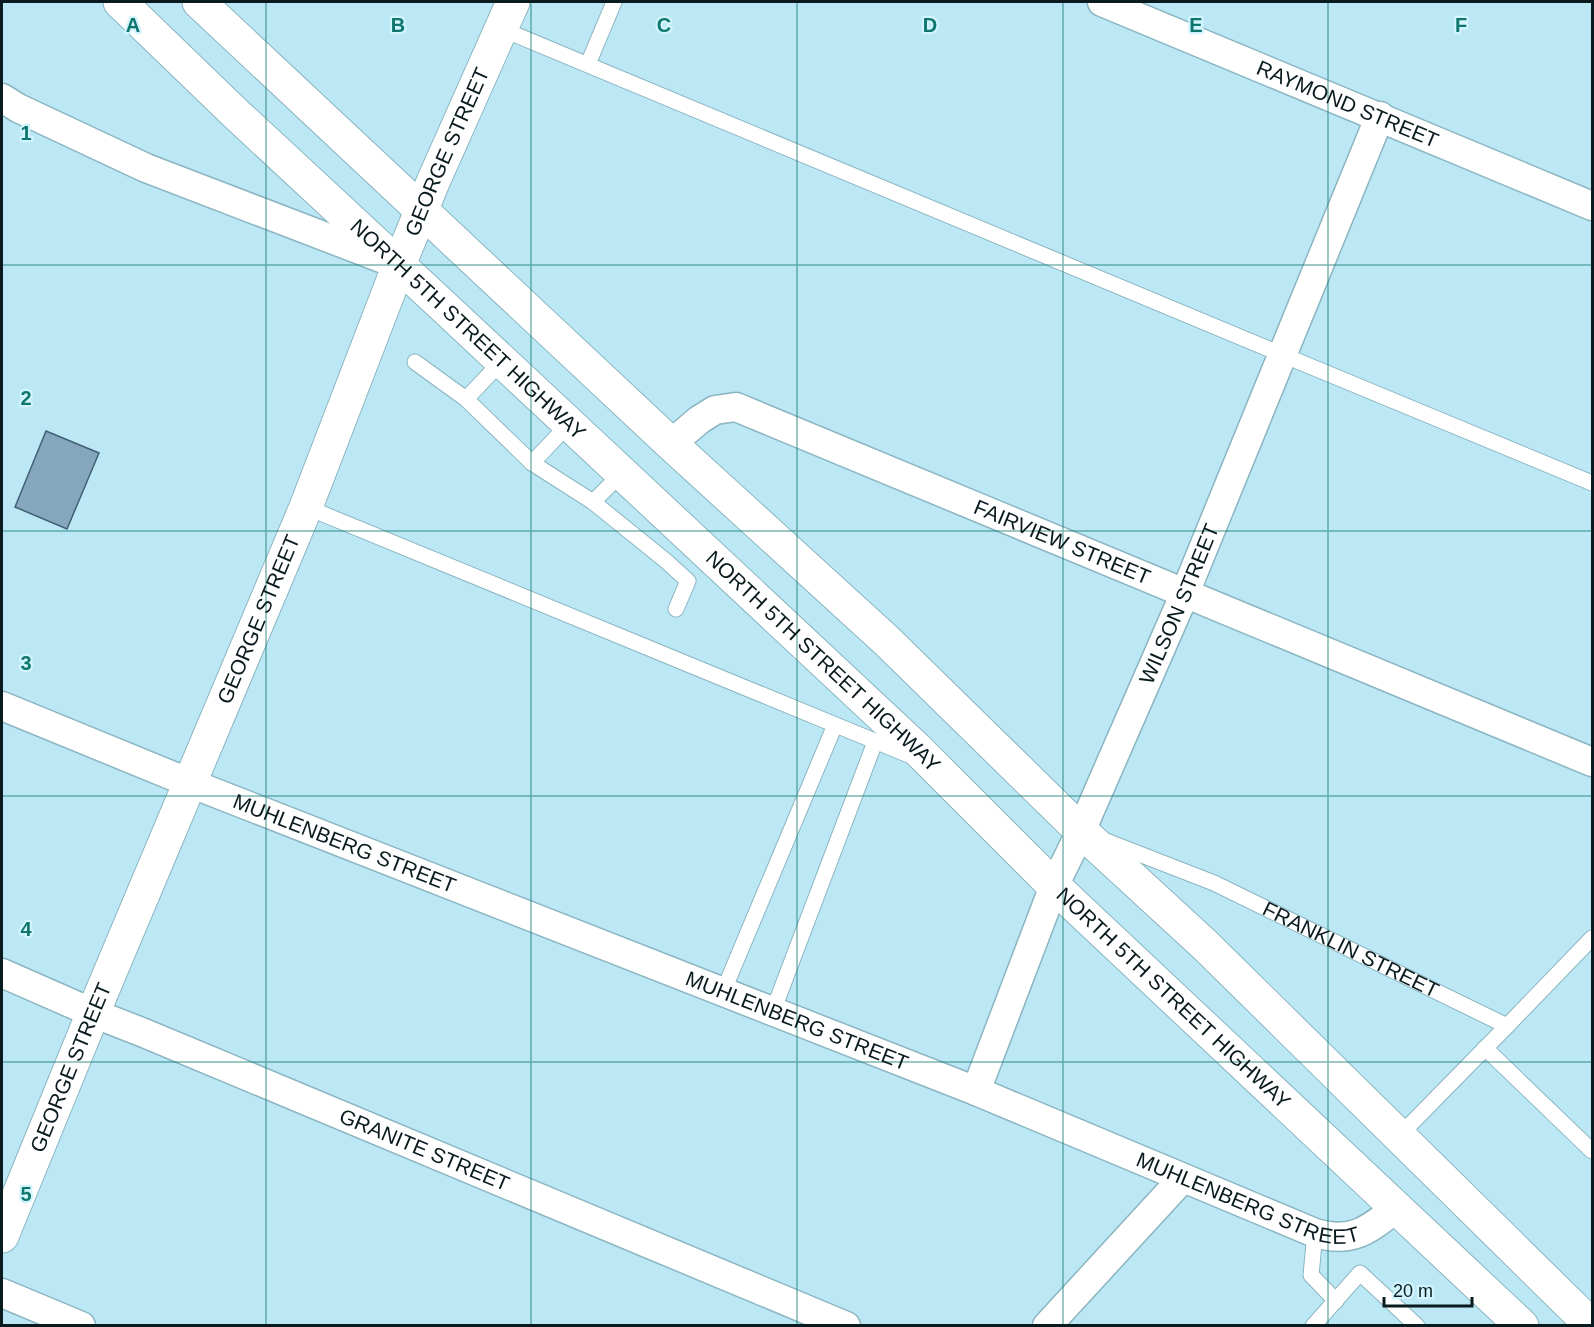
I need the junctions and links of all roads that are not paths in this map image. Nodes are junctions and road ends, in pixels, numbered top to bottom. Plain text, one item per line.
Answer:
1 (120, 2) edge
2 (199, 2) edge
3 (614, 2) edge
4 (1102, 2) edge
5 (508, 15) edge
6 (588, 64) junction
7 (2, 98) edge
8 (1380, 116) junction
9 (1593, 206) edge
10 (422, 211) junction
11 (399, 265) junction
12 (1283, 356) junction
13 (502, 361) junction
14 (415, 362) dead end
15 (466, 399) junction
16 (569, 424) junction
17 (671, 444) junction
18 (532, 463) junction
19 (622, 473) junction
20 (1593, 483) edge
21 (593, 502) junction
22 (306, 507) junction
23 (678, 549) junction
24 (1185, 593) junction
25 (676, 609) dead end
26 (2, 706) edge
27 (835, 725) junction
28 (875, 742) junction
29 (1593, 762) edge
30 (934, 766) junction
31 (190, 783) junction
32 (1081, 831) junction
33 (1054, 886) junction
34 (1593, 938) edge
35 (2, 973) edge
36 (723, 992) junction
37 (773, 1011) junction
38 (93, 1013) junction
39 (1507, 1026) junction
40 (1485, 1048) junction
41 (976, 1091) junction
42 (1399, 1136) junction
43 (1593, 1151) edge
44 (1182, 1178) junction
45 (1397, 1207) junction
46 (1315, 1233) junction
47 (2, 1236) edge
48 (2, 1293) edge
49 (1336, 1301) junction
50 (81, 1326) edge
51 (846, 1326) edge
52 (1047, 1326) edge
53 (1313, 1326) edge
54 (1417, 1326) edge
55 (1522, 1326) edge
56 (1592, 1326) edge

1 - 11 main road, NORTH 5TH STREET HIGHWAY
2 - 10 main road
3 - 6 lane
4 - 8 street, RAYMOND STREET
5 - 6 lane
5 - 10 main road, GEORGE STREET
6 - 12 lane
7 - 11 street
8 - 9 street, RAYMOND STREET
8 - 12 street, WILSON STREET
10 - 11 main road, GEORGE STREET
10 - 17 main road
11 - 13 main road, NORTH 5TH STREET HIGHWAY
11 - 22 main road, GEORGE STREET
12 - 20 lane
12 - 24 street, WILSON STREET
13 - 15 lane
13 - 16 main road, NORTH 5TH STREET HIGHWAY
14 - 15 lane
15 - 18 lane
16 - 18 lane
16 - 19 main road, NORTH 5TH STREET HIGHWAY
17 - 24 street, FAIRVIEW STREET
17 - 32 main road
18 - 21 lane
19 - 21 lane
19 - 23 main road, NORTH 5TH STREET HIGHWAY
21 - 23 lane
22 - 27 lane
22 - 31 main road, GEORGE STREET
23 - 25 lane
23 - 30 main road, NORTH 5TH STREET HIGHWAY
24 - 29 street, FAIRVIEW STREET
24 - 32 street, WILSON STREET
26 - 31 street, MUHLENBERG STREET
27 - 28 lane
27 - 36 lane
28 - 30 lane
28 - 37 lane
30 - 33 main road, NORTH 5TH STREET HIGHWAY
31 - 36 street, MUHLENBERG STREET
31 - 38 main road, GEORGE STREET
32 - 33 street, WILSON STREET
32 - 39 lane, FRANKLIN STREET
32 - 42 main road
33 - 41 street, WILSON STREET
33 - 45 main road, NORTH 5TH STREET HIGHWAY
34 - 39 lane
35 - 38 street, GRANITE STREET
36 - 37 street, MUHLENBERG STREET
37 - 41 street, MUHLENBERG STREET
38 - 47 main road, GEORGE STREET
38 - 51 street, GRANITE STREET
39 - 40 lane
40 - 42 lane
40 - 43 lane
41 - 44 street, MUHLENBERG STREET
42 - 56 main road
44 - 46 street, MUHLENBERG STREET
44 - 52 street
45 - 46 street, MUHLENBERG STREET
45 - 55 main road, NORTH 5TH STREET HIGHWAY
46 - 49 lane
48 - 50 street
49 - 53 lane
49 - 54 lane

